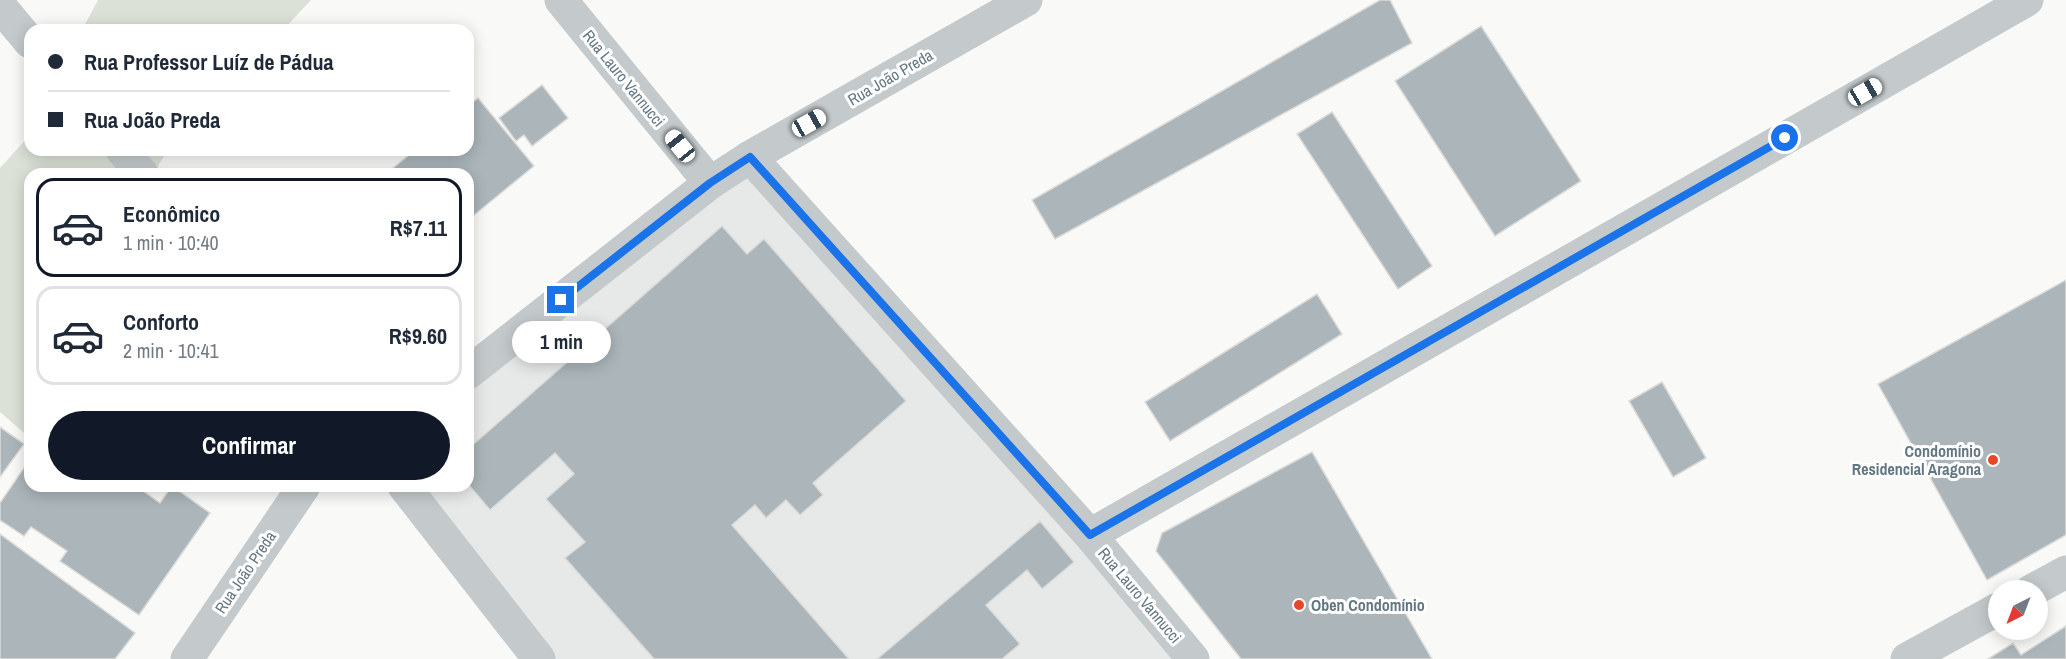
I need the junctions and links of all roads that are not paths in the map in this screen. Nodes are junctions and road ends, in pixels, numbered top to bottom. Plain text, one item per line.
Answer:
1 (3, 0) edge
2 (561, 0) edge
3 (1026, 0) edge
4 (2027, 0) edge
5 (0, 6) edge
6 (24, 35) edge
7 (127, 156) edge
8 (750, 157) junction
9 (137, 168) edge
10 (710, 183) junction
11 (474, 368) edge
12 (300, 492) edge
13 (409, 492) edge
14 (1090, 535) junction
15 (2066, 572) edge
16 (2048, 582) edge
17 (1988, 614) edge
18 (187, 659) edge
19 (539, 659) edge
20 (1193, 659) edge
21 (1907, 659) edge

1 - 5 street
2 - 10 street, Rua Lauro Vannucci
3 - 8 street, Rua João Preda
4 - 14 street
5 - 6 street
7 - 9 street
8 - 10 street, Rua João Preda
8 - 14 street, Rua Lauro Vannucci
10 - 11 street, Rua João Preda
12 - 18 street, Rua João Preda
13 - 19 street
14 - 20 street, Rua Lauro Vannucci
15 - 16 street
17 - 21 street

